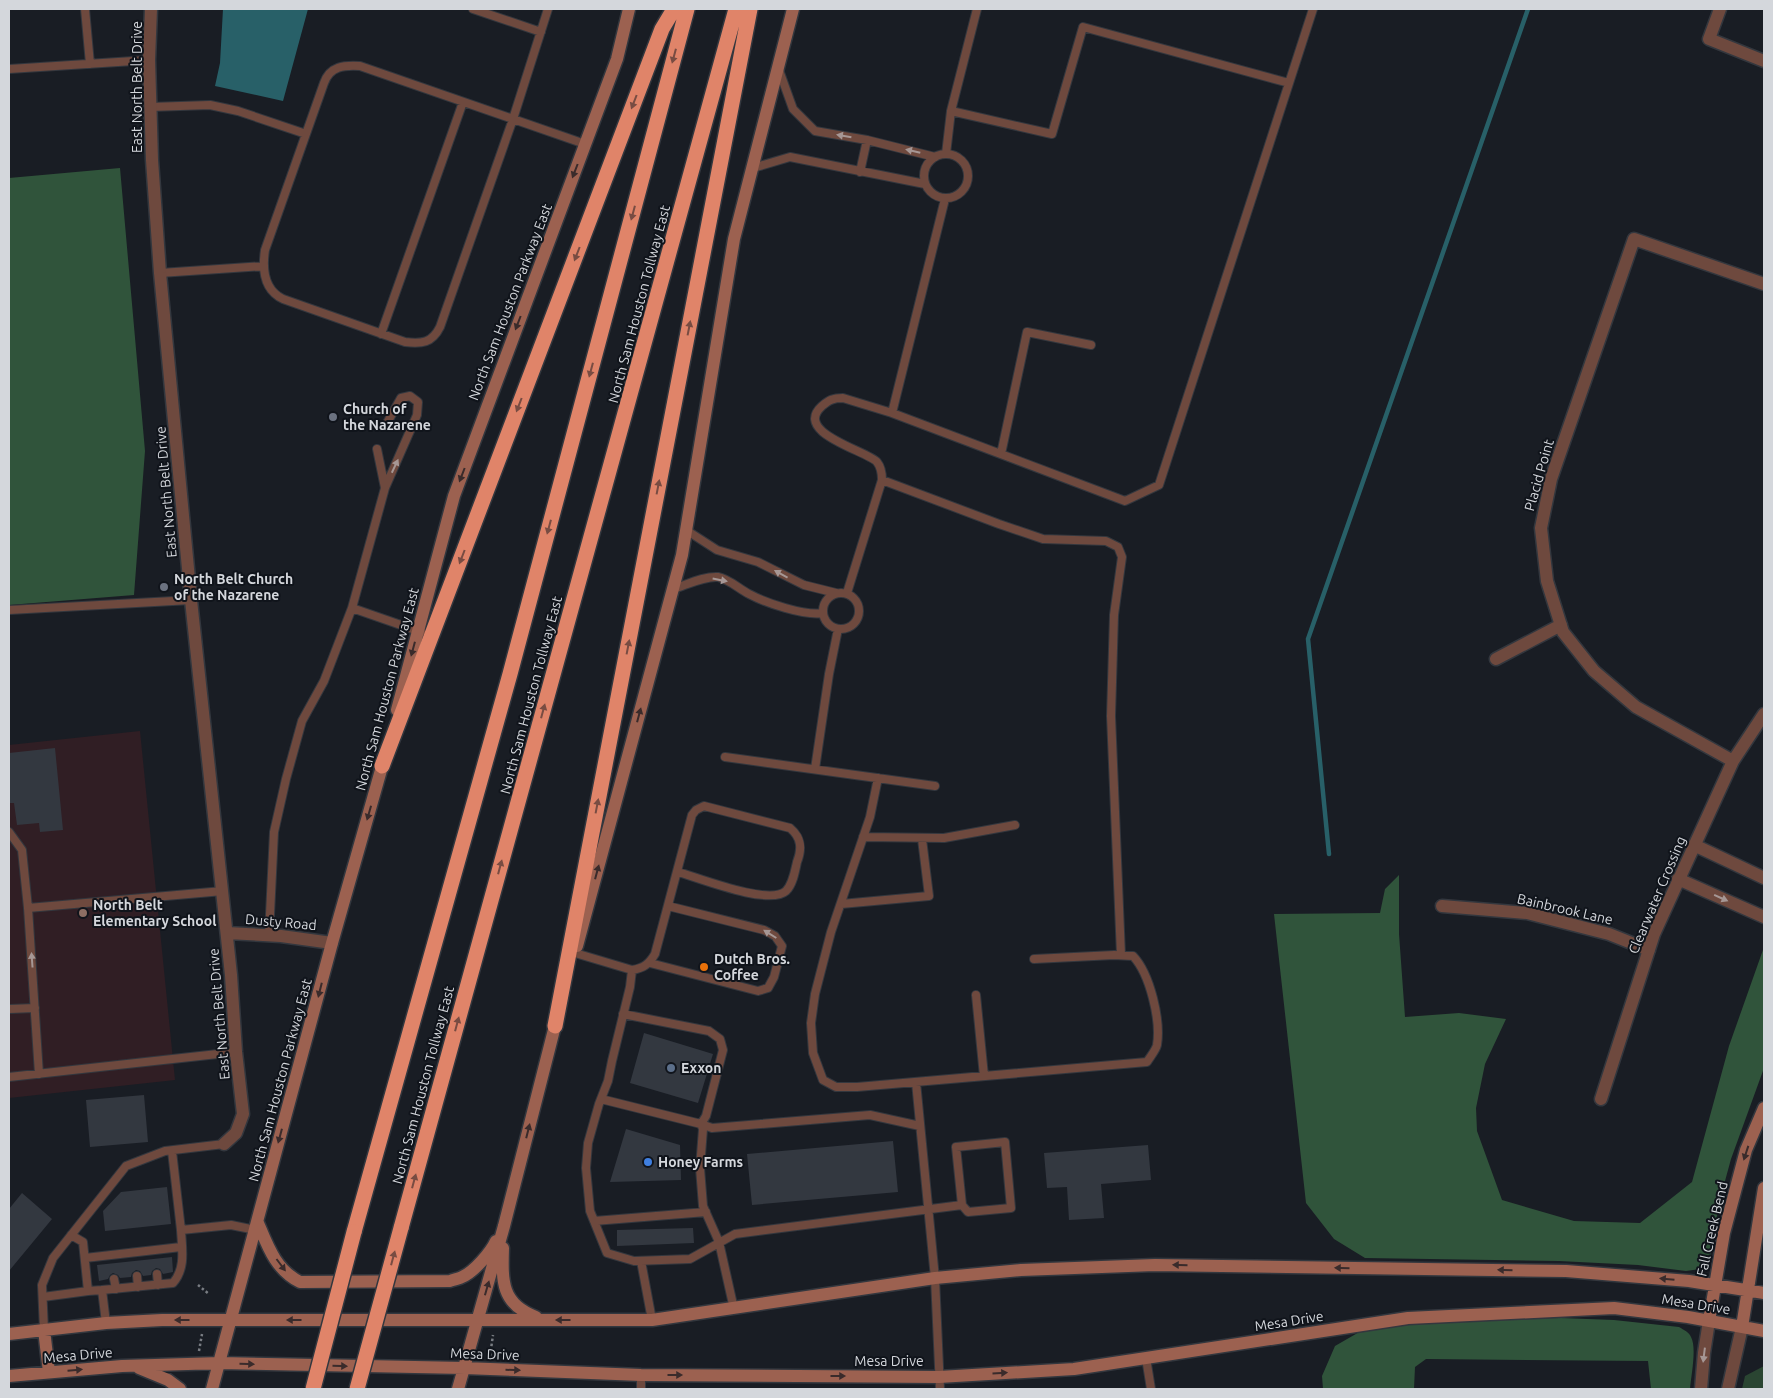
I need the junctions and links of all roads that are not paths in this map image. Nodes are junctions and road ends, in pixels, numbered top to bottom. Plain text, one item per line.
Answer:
1 (85, 9) edge
2 (152, 9) edge
3 (473, 9) edge
4 (548, 9) edge
5 (630, 9) edge
6 (674, 9) edge
7 (687, 9) edge
8 (736, 9) edge
9 (750, 9) edge
10 (793, 9) edge
11 (977, 9) edge
12 (1313, 9) edge
13 (1720, 9) edge
14 (541, 32) junction
15 (149, 60) junction
16 (1764, 61) edge
17 (90, 64) junction
18 (778, 68) junction
19 (9, 69) edge
20 (1289, 83) junction
21 (463, 102) junction
22 (150, 107) junction
23 (951, 111) junction
24 (513, 119) junction
25 (306, 134) junction
26 (867, 140) junction
27 (585, 144) junction
28 (946, 154) junction
29 (935, 156) junction
30 (753, 168) junction
31 (860, 172) junction
32 (925, 184) junction
33 (945, 199) junction
34 (264, 266) junction
35 (160, 273) junction
36 (1764, 284) edge
37 (381, 334) junction
38 (1091, 344) dead end
39 (892, 413) junction
40 (386, 423) dead end
41 (378, 449) dead end
42 (1001, 454) junction
43 (882, 480) junction
44 (386, 488) junction
45 (686, 530) junction
46 (673, 588) junction
47 (836, 593) junction
48 (847, 593) junction
49 (191, 600) junction
50 (352, 608) junction
51 (9, 610) edge
52 (823, 613) junction
53 (1561, 625) junction
54 (838, 629) junction
55 (418, 630) junction
56 (432, 636) junction
57 (1496, 659) dead end
58 (1764, 714) edge
59 (725, 757) dead end
60 (1733, 761) junction
61 (382, 766) junction
62 (816, 769) junction
63 (878, 778) junction
64 (935, 786) dead end
65 (1015, 825) dead end
66 (9, 832) edge
67 (863, 837) junction
68 (922, 838) junction
69 (1694, 845) junction
70 (678, 872) junction
71 (1764, 878) edge
72 (1678, 879) junction
73 (223, 891) junction
74 (841, 904) junction
75 (668, 906) junction
76 (1442, 906) dead end
77 (28, 908) junction
78 (1764, 917) edge
79 (227, 933) junction
80 (269, 935) junction
81 (332, 942) junction
82 (1648, 950) junction
83 (575, 953) junction
84 (1122, 956) junction
85 (1034, 959) dead end
86 (650, 962) junction
87 (632, 970) junction
88 (976, 995) dead end
89 (35, 1008) junction
90 (9, 1009) edge
91 (623, 1014) junction
92 (555, 1026) junction
93 (236, 1052) junction
94 (39, 1074) junction
95 (9, 1076) edge
96 (984, 1076) junction
97 (916, 1082) junction
98 (602, 1099) junction
99 (1601, 1099) dead end
100 (1764, 1108) edge
101 (701, 1124) junction
102 (920, 1126) junction
103 (224, 1144) joint
104 (172, 1151) junction
105 (1764, 1188) edge
106 (962, 1205) junction
107 (928, 1209) junction
108 (706, 1212) junction
109 (594, 1221) junction
110 (257, 1226) junction
111 (504, 1226) junction
112 (181, 1230) junction
113 (71, 1235) junction
114 (719, 1242) junction
115 (182, 1247) junction
116 (85, 1258) junction
117 (641, 1261) junction
118 (158, 1274) dead end
119 (137, 1276) dead end
120 (935, 1278) junction
121 (114, 1279) dead end
122 (1715, 1284) junction
123 (158, 1285) junction
124 (138, 1287) junction
125 (116, 1289) junction
126 (102, 1290) junction
127 (1746, 1290) junction
128 (88, 1292) junction
129 (1764, 1293) edge
130 (42, 1297) junction
131 (734, 1309) junction
132 (231, 1320) junction
133 (542, 1320) junction
134 (652, 1320) junction
135 (477, 1321) junction
136 (1709, 1321) junction
137 (106, 1323) junction
138 (1742, 1327) junction
139 (44, 1330) junction
140 (1764, 1331) edge
141 (9, 1334) edge
142 (1146, 1358) junction
143 (220, 1363) junction
144 (132, 1365) junction
145 (464, 1368) junction
146 (49, 1372) junction
147 (641, 1375) junction
148 (9, 1376) edge
149 (940, 1383) edge
150 (180, 1389) edge
151 (212, 1389) edge
152 (313, 1389) edge
153 (357, 1389) edge
154 (458, 1389) edge
155 (641, 1389) edge
156 (1151, 1389) edge
157 (1701, 1389) edge
158 (1728, 1389) edge

1 - 17 lane
2 - 15 street, East North Belt Drive
3 - 14 lane
4 - 14 lane
5 - 27 street, North Sam Houston Parkway East
6 -> 56 highway
7 -> 152 highway, North Sam Houston Tollway East, bridge
153 -> 8 highway, North Sam Houston Tollway East, bridge
92 -> 9 highway
10 - 18 street
11 - 23 lane
12 - 20 lane
13 - 16 street
14 - 24 lane
15 - 17 lane
15 - 22 street, East North Belt Drive
17 - 19 lane
26 -> 18 lane
18 - 30 street
20 - 23 lane
20 - 42 lane
21 - 24 lane
21 - 25 lane
21 - 37 lane
22 - 25 lane
22 - 35 street, East North Belt Drive
23 - 28 lane
24 - 27 lane
24 - 37 lane
25 - 34 lane
29 -> 26 lane
26 - 31 lane
27 -> 55 street, North Sam Houston Parkway East
28 - 29 lane
28 - 33 lane
29 - 32 lane
30 - 31 lane
30 - 45 street
31 - 32 lane
32 - 33 lane
33 - 39 lane
34 - 35 lane
34 - 37 lane
35 - 49 street, East North Belt Drive
36 - 53 street, Placid Point
38 - 42 lane
39 - 42 lane
39 - 43 lane
44 -> 40 lane
41 - 44 lane
43 - 48 lane
43 - 84 lane
44 - 50 lane
45 - 46 street
47 -> 45 lane
46 -> 52 lane
83 -> 46 street
47 - 48 lane
47 - 52 lane
48 - 54 lane
49 - 51 lane
49 - 73 street, East North Belt Drive
50 - 55 lane
50 - 80 lane
52 - 54 lane
53 - 57 street
53 - 60 street, Placid Point
54 - 62 lane
55 - 56 lane
55 -> 61 street, North Sam Houston Parkway East
56 - 61 highway
58 - 60 street, Clearwater Crossing
59 - 62 lane
60 - 69 street, Clearwater Crossing
61 -> 81 street, North Sam Houston Parkway East
62 - 63 lane
63 - 64 lane
63 - 67 lane
65 - 68 lane
66 - 77 lane
67 - 68 lane
67 - 74 lane
68 - 74 lane
69 - 71 street
69 - 72 street, Clearwater Crossing
70 - 70 lane
70 - 75 lane
72 -> 78 street
72 - 82 street, Clearwater Crossing
73 - 77 lane
73 - 79 street, East North Belt Drive
74 - 97 lane
75 - 86 lane
86 -> 75 lane
76 - 82 street, Bainbrook Lane
89 -> 77 lane
79 - 80 street, Dusty Road
79 - 93 street, East North Belt Drive
80 - 81 street, Dusty Road
81 -> 110 street, North Sam Houston Parkway East
82 - 99 street, Clearwater Crossing
83 - 87 lane
83 - 92 street
84 - 85 lane
84 - 96 lane
86 - 87 lane
87 - 91 lane
88 - 96 lane
89 - 90 lane
89 - 94 lane
91 - 98 lane
91 - 101 lane
111 -> 92 street
93 - 94 lane
93 - 103 street, East North Belt Drive
94 - 95 lane
96 - 97 lane
97 - 102 lane
98 - 101 lane
98 - 109 lane
100 -> 122 street, Fall Creek Bend
101 - 102 lane
101 - 108 lane
102 - 107 lane
103 - 104 lane
104 - 112 lane
104 - 113 lane
105 - 127 street
106 - 106 lane
106 - 107 lane
107 - 114 lane
107 - 120 lane
108 - 109 lane
108 - 114 lane
109 - 117 lane
110 -> 111 street
110 - 112 lane
110 - 132 street, North Sam Houston Parkway East
111 - 133 street
135 -> 111 street
112 - 115 lane
113 - 116 lane
113 - 130 lane
114 - 117 lane
114 - 131 lane
115 - 116 lane
115 - 123 lane
116 - 128 lane
117 - 134 lane
118 - 123 lane
119 - 124 lane
122 -> 120 street, Mesa Drive
120 - 131 street, Mesa Drive
120 - 149 lane
121 - 125 lane
122 - 127 street, Mesa Drive
122 - 136 street, Fall Creek Bend
123 - 124 lane
124 - 125 lane
125 - 126 lane
126 - 128 lane
126 - 137 lane
127 - 129 street, Mesa Drive
127 - 138 street
128 - 130 lane
130 - 139 lane
131 - 134 street, Mesa Drive
135 -> 132 street, Mesa Drive
132 -> 137 street, Mesa Drive
132 - 143 street, North Sam Houston Parkway East
134 -> 133 street, Mesa Drive
133 - 135 street, Mesa Drive
135 - 145 street
136 - 138 street, Mesa Drive
136 - 142 street, Mesa Drive
136 -> 157 street, Fall Creek Bend
137 - 139 street, Mesa Drive
138 - 140 street, Mesa Drive
138 - 158 street
139 - 141 street, Mesa Drive
139 - 146 street
149 -> 142 street, Mesa Drive
142 - 156 lane
143 - 144 street, Mesa Drive
143 -> 145 street, Mesa Drive
143 - 151 street, North Sam Houston Parkway East
146 -> 144 street, Mesa Drive
144 - 150 street
145 -> 147 street, Mesa Drive
145 - 154 street
146 - 148 street, Mesa Drive
147 -> 149 street, Mesa Drive
147 - 155 lane

